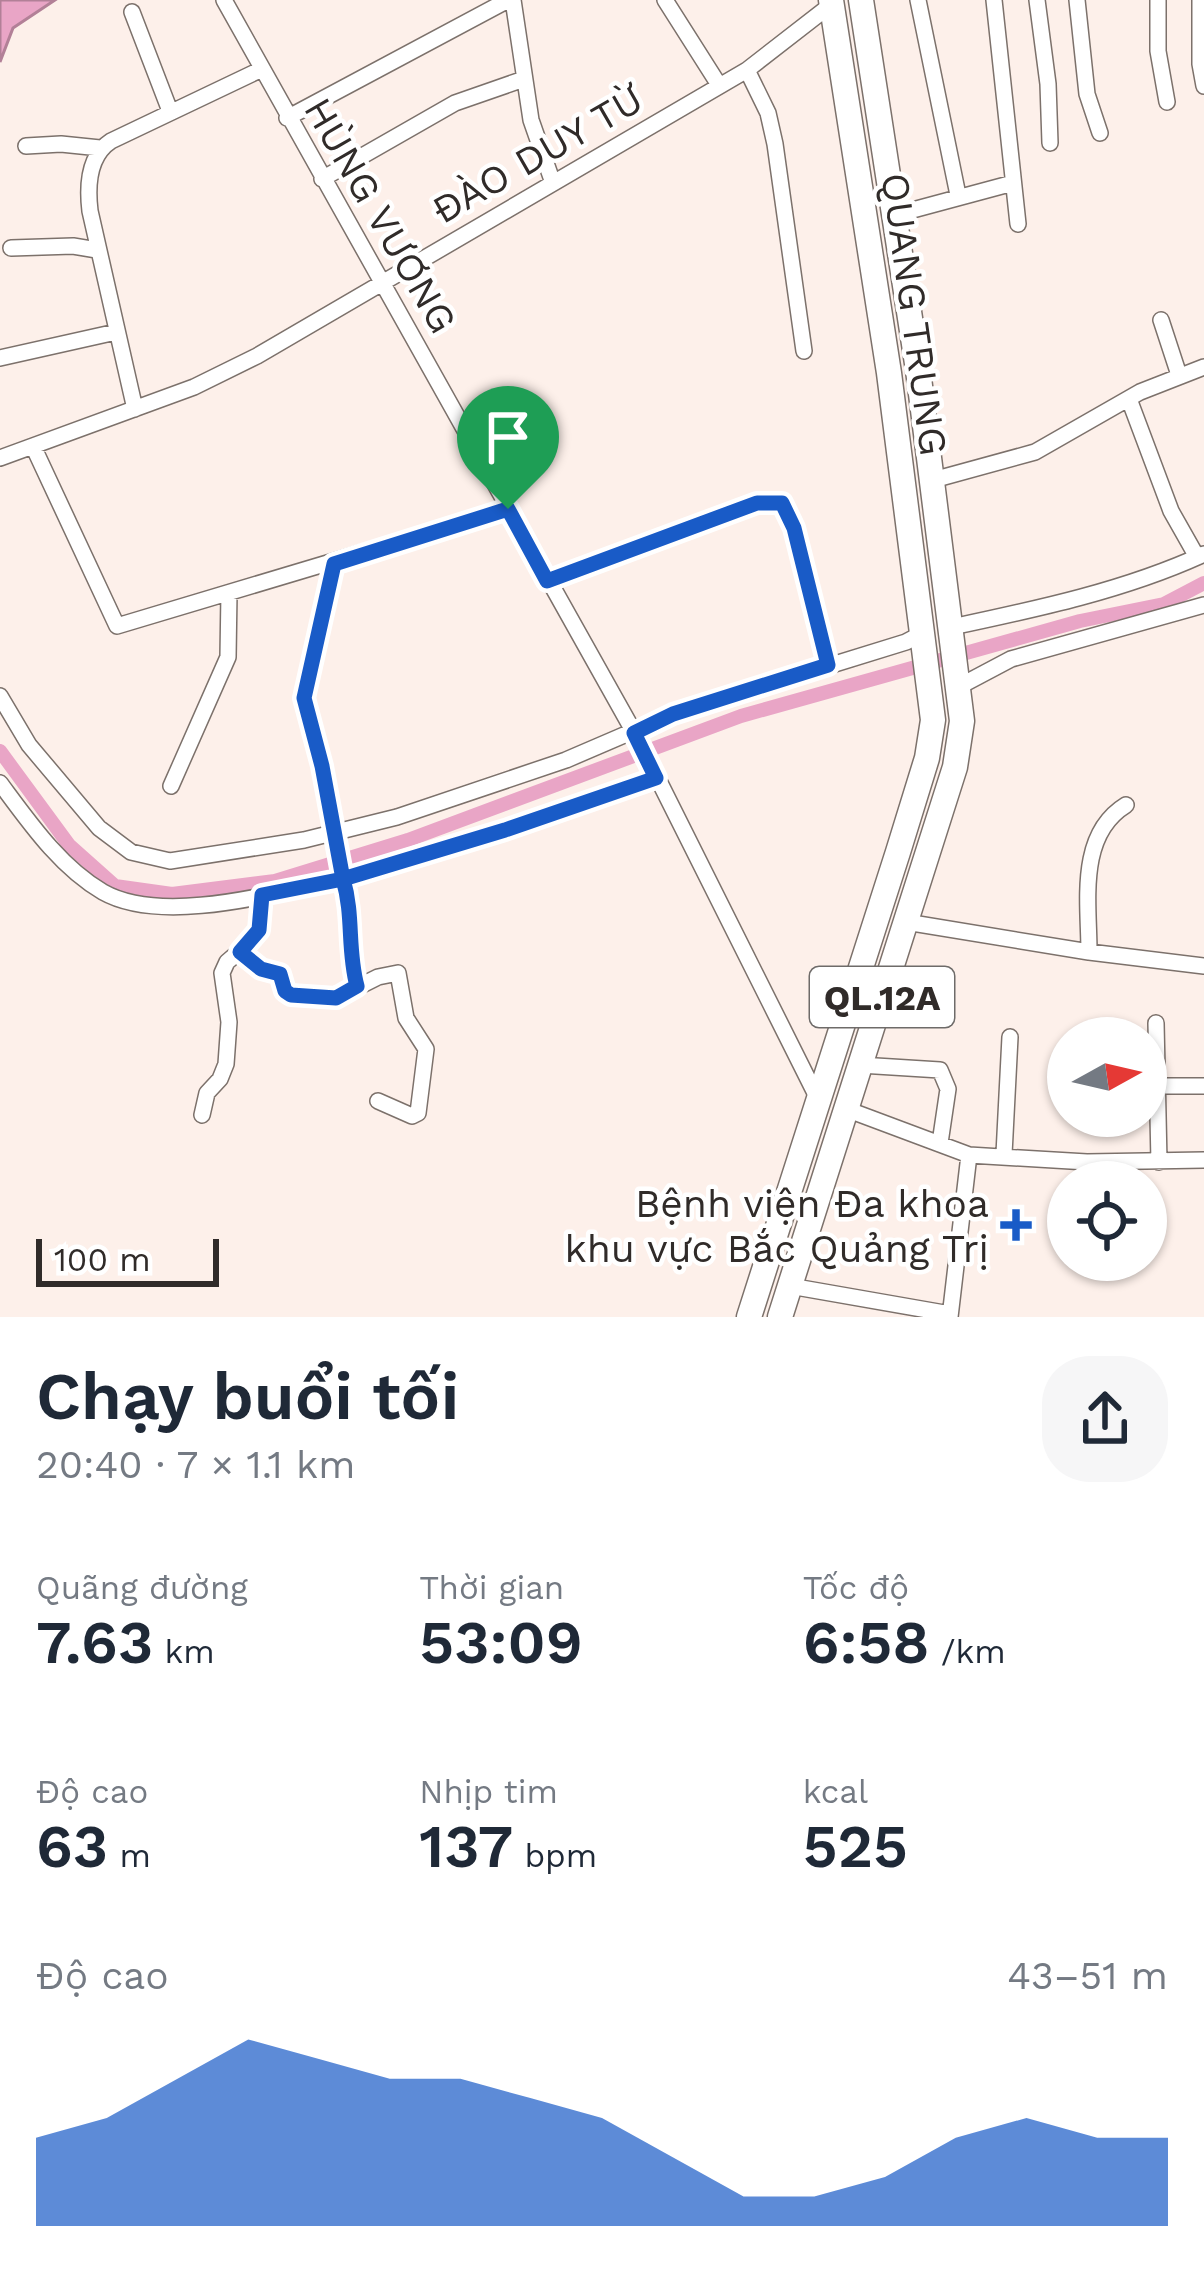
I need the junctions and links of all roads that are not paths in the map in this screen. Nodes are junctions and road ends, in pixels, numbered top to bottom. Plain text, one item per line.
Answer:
1 (224, 0) edge
2 (510, 0) edge
3 (665, 0) edge
4 (861, 0) edge
5 (872, 0) edge
6 (918, 0) edge
7 (994, 0) edge
8 (1037, 0) edge
9 (1077, 0) edge
10 (1158, 0) edge
11 (1200, 0) edge
12 (832, 2) edge
13 (132, 12) dead end
14 (262, 69) junction
15 (747, 70) junction
16 (524, 79) junction
17 (719, 86) junction
18 (1204, 86) edge
19 (1167, 101) dead end
20 (170, 111) junction
21 (287, 118) junction
22 (1100, 134) dead end
23 (1050, 142) dead end
24 (26, 146) dead end
25 (100, 148) junction
26 (322, 179) junction
27 (553, 182) junction
28 (1012, 183) junction
29 (958, 195) junction
30 (894, 215) junction
31 (1018, 224) dead end
32 (11, 248) dead end
33 (97, 250) junction
34 (382, 284) junction
35 (1161, 320) dead end
36 (116, 332) junction
37 (804, 351) dead end
38 (0, 358) edge
39 (1204, 367) edge
40 (918, 370) junction
41 (889, 373) junction
42 (1179, 375) junction
43 (1129, 398) junction
44 (135, 409) junction
45 (33, 446) junction
46 (0, 458) edge
47 (933, 480) junction
48 (508, 509) junction
49 (1201, 555) edge
50 (334, 564) junction
51 (547, 581) junction
52 (230, 593) junction
53 (1203, 609) edge
54 (953, 632) junction
55 (924, 636) junction
56 (828, 665) junction
57 (959, 680) junction
58 (0, 696) edge
59 (637, 738) junction
60 (654, 775) junction
61 (0, 783) edge
62 (171, 786) dead end
63 (1126, 805) dead end
64 (336, 835) junction
65 (898, 852) junction
66 (925, 862) junction
67 (342, 877) junction
68 (262, 895) junction
69 (906, 922) junction
70 (240, 952) junction
71 (1089, 952) junction
72 (1204, 965) edge
73 (357, 986) junction
74 (1010, 1037) dead end
75 (860, 1065) junction
76 (1167, 1086) edge
77 (1204, 1086) edge
78 (818, 1099) junction
79 (377, 1101) dead end
80 (846, 1109) junction
81 (202, 1115) dead end
82 (940, 1143) junction
83 (1004, 1154) junction
84 (969, 1155) junction
85 (1204, 1160) edge
86 (1077, 1161) edge
87 (1167, 1162) edge
88 (762, 1276) junction
89 (790, 1286) junction
90 (950, 1316) edge
91 (749, 1317) edge
92 (780, 1317) edge

1 - 14 street, HÙNG VƯƠNG
2 - 16 street
2 - 21 street
3 - 17 street
4 - 5 street
4 - 12 highway
4 - 30 highway, QUANG TRUNG / QL.12A
6 - 29 street
7 - 28 street
8 - 23 street
9 - 22 street
10 - 19 street
11 - 18 street
12 - 15 street, ĐÀO DUY TỪ
12 - 41 highway, QUANG TRUNG / QL.12A
13 - 20 street
14 - 20 street
14 - 21 street, HÙNG VƯƠNG
15 - 17 street, ĐÀO DUY TỪ
15 - 37 street
16 - 26 street
16 - 27 street
17 - 27 street, ĐÀO DUY TỪ
20 - 25 street
21 - 26 street, HÙNG VƯƠNG
24 - 25 street
25 - 33 street
26 - 34 street, HÙNG VƯƠNG
27 - 34 street, ĐÀO DUY TỪ
28 - 29 street
28 - 31 street
29 - 30 street
30 - 40 highway, QUANG TRUNG / QL.12A
32 - 33 street
33 - 36 street
34 - 44 street, ĐÀO DUY TỪ
34 - 48 street, HÙNG VƯƠNG
35 - 42 street
36 - 38 street
36 - 44 street
39 - 42 street
40 - 41 highway
40 - 47 highway, QUANG TRUNG / QL.12A
41 - 55 highway, QUANG TRUNG / QL.12A
42 - 43 street
43 - 47 street
43 - 49 street
44 - 45 street, ĐÀO DUY TỪ
45 - 46 street, ĐÀO DUY TỪ
45 - 52 street
47 - 54 highway, QUANG TRUNG / QL.12A
48 - 50 street
48 - 51 street, HÙNG VƯƠNG
49 - 54 street
50 - 52 street
50 - 64 street
51 - 56 street
51 - 59 street, HÙNG VƯƠNG
52 - 62 street
53 - 57 street
54 - 57 highway, QL.12A
55 - 56 street
55 - 65 highway, QL.12A
56 - 59 street
57 - 66 highway, QL.12A
58 - 64 street
59 - 60 street, HÙNG VƯƠNG
59 - 64 street
60 - 67 street
60 - 78 street, HÙNG VƯƠNG
61 - 68 street
63 - 71 street
64 - 67 street
65 - 66 highway
65 - 78 highway, QL.12A
66 - 69 highway, QL.12A
67 - 68 street
67 - 73 street
68 - 70 street
69 - 71 street
69 - 75 highway, QL.12A
70 - 73 street
70 - 81 street
71 - 72 street
73 - 79 street
74 - 83 street
75 - 80 highway, QL.12A
75 - 82 street
76 - 77 street
78 - 80 highway
78 - 88 highway, QL.12A
80 - 82 street
80 - 89 highway, QL.12A
82 - 84 street
83 - 84 street
83 - 86 street
84 - 90 street
85 - 87 street
88 - 89 highway
88 - 91 highway, QL.12A
89 - 90 street
89 - 92 highway, QL.12A

